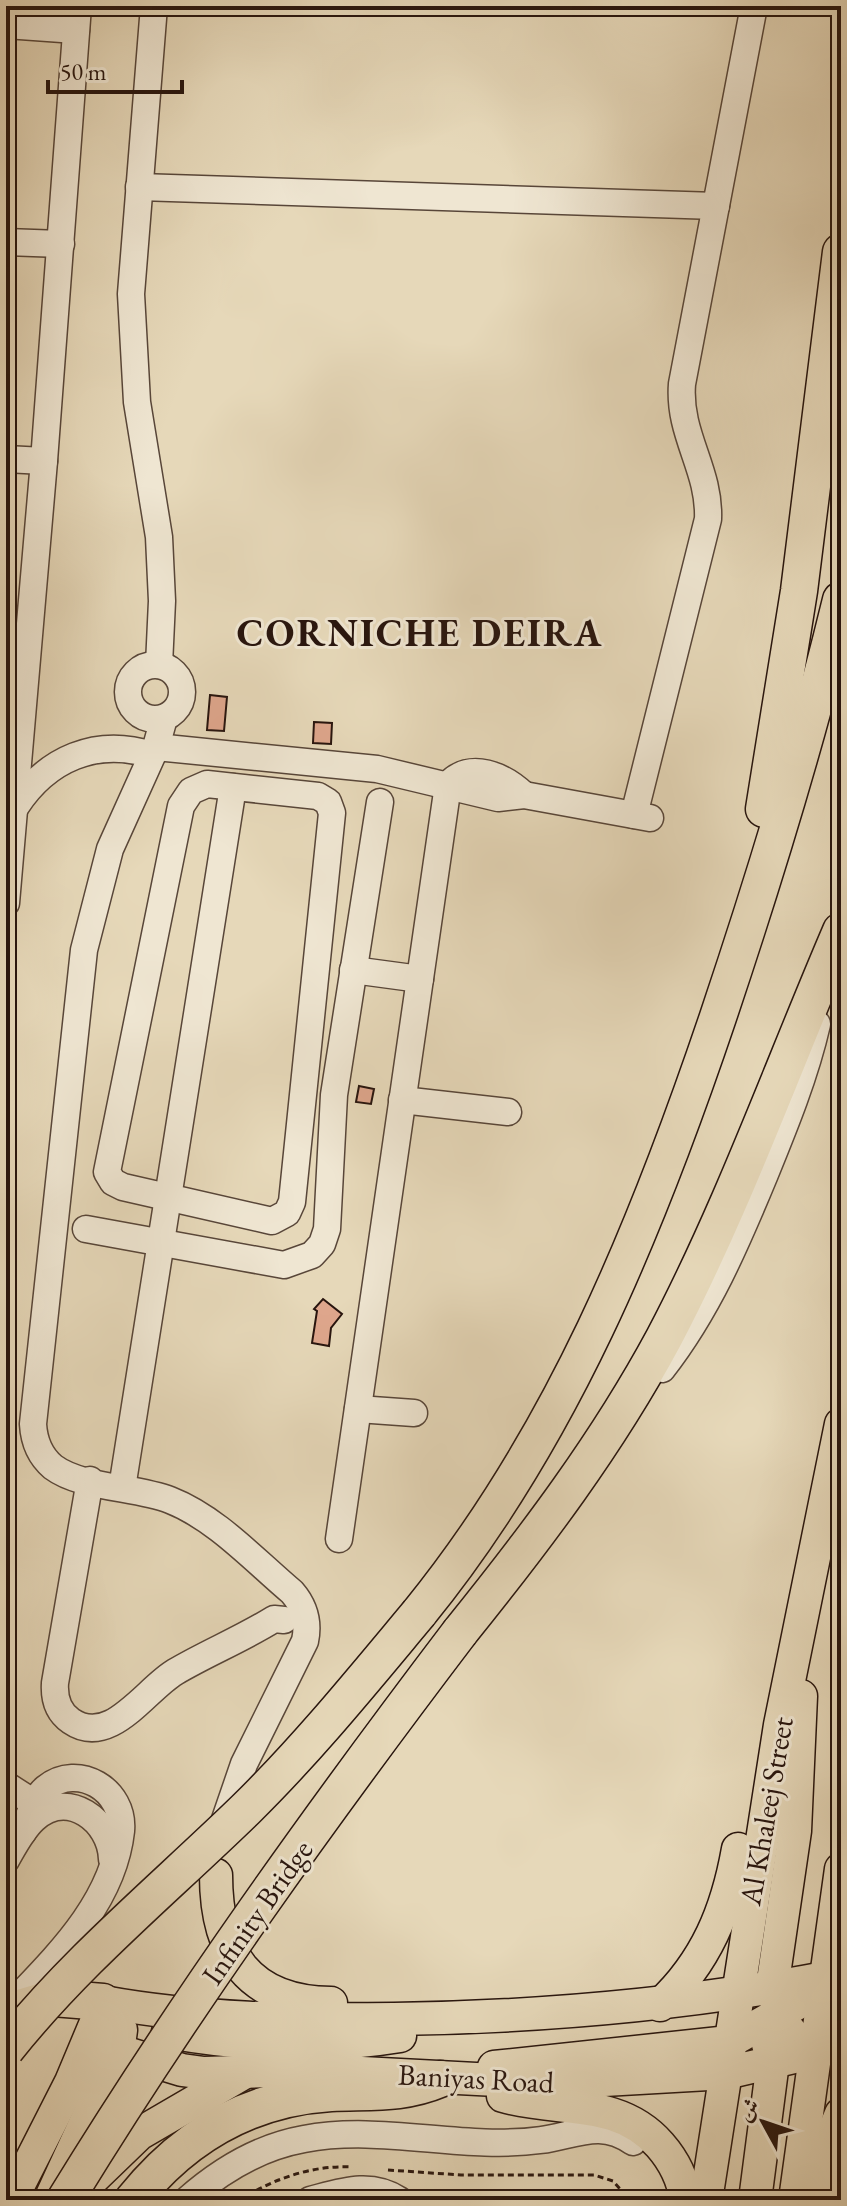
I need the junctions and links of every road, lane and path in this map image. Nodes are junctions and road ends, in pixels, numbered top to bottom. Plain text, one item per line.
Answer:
1 (154, 6) edge
2 (754, 6) edge
3 (77, 18) edge
4 (6, 25) edge
5 (139, 187) junction
6 (716, 206) junction
7 (6, 242) edge
8 (61, 244) junction
9 (841, 252) edge
10 (6, 459) edge
11 (44, 461) junction
12 (841, 600) edge
13 (159, 665) junction
14 (16, 683) edge
15 (164, 718) junction
16 (154, 751) junction
17 (448, 785) junction
18 (233, 787) junction
19 (380, 802) dead end
20 (16, 806) junction
21 (6, 893) edge
22 (837, 939) edge
23 (353, 970) junction
24 (420, 979) junction
25 (717, 1020) junction
26 (402, 1100) junction
27 (508, 1112) dead end
28 (168, 1198) junction
29 (86, 1229) dead end
30 (161, 1243) junction
31 (358, 1409) junction
32 (414, 1413) dead end
33 (841, 1424) edge
34 (90, 1480) junction
35 (122, 1488) junction
36 (339, 1539) dead end
37 (284, 1620) dead end
38 (798, 1629) junction
39 (780, 1725) junction
40 (6, 1785) edge
41 (34, 1803) junction
42 (23, 1832) junction
43 (6, 1860) edge
44 (112, 1863) junction
45 (841, 1869) edge
46 (216, 1875) joint
47 (832, 1990) edge
48 (736, 1996) junction
49 (660, 2005) junction
50 (6, 2011) edge
51 (456, 2018) junction
52 (772, 2025) junction
53 (126, 2031) junction
54 (6, 2049) edge
55 (828, 2050) edge
56 (727, 2058) junction
57 (251, 2070) junction
58 (452, 2080) junction
59 (841, 2114) edge
60 (362, 2167) dead end
61 (375, 2168) dead end
62 (11, 2200) edge
63 (50, 2200) edge
64 (64, 2200) edge
65 (73, 2200) edge
66 (133, 2200) edge
67 (187, 2200) edge
68 (239, 2200) edge
69 (310, 2200) edge
70 (399, 2200) edge
71 (630, 2200) edge
72 (671, 2200) edge
73 (686, 2200) edge
74 (706, 2200) edge
75 (755, 2200) edge
76 (795, 2200) edge
77 (817, 2200) edge

1 - 5 street
2 - 6 street
3 - 4 street
3 - 8 street
5 - 6 street
5 - 13 street
6 - 17 street
7 - 8 street
8 - 11 street
9 - 25 highway
10 - 11 street
11 - 14 street
12 - 25 highway
13 - 15 street
13 - 15 street
14 - 20 street
15 - 16 street
16 - 17 street
16 - 20 street
16 - 34 street
17 - 24 street
18 - 28 street
18 - 28 street
18 - 28 street
19 - 23 street
20 - 21 street
22 - 64 highway, Infinity Bridge, bridge
23 - 24 street
23 - 30 street
24 - 26 street
25 - 54 highway, bridge
26 - 27 street
26 - 31 street
28 - 30 street
29 - 30 street
30 - 35 street
31 - 32 street
31 - 36 street
33 - 38 main road, Al Khaleej Street
34 - 35 street
34 - 37 street
35 - 46 street
38 - 39 main road, Al Khaleej Street
38 - 52 main road
39 - 48 main road, Al Khaleej Street
39 - 49 main road
40 - 41 street
41 - 42 street
41 - 44 street
42 - 43 street
42 - 44 street
44 - 50 street
45 - 47 main road
46 - 51 main road
47 - 52 main road, Baniyas Road
47 - 55 main road
48 - 49 main road, Baniyas Road
48 - 52 main road, Baniyas Road
48 - 56 main road, Al Khaleej Street
49 - 51 main road, Baniyas Road
50 - 53 highway
51 - 53 main road
52 - 55 main road, Baniyas Road
52 - 56 main road
52 - 75 main road
53 - 57 main road, Baniyas Road
53 - 62 main road
53 - 63 main road
53 - 64 main road
55 - 76 main road
56 - 58 main road
56 - 74 main road, Al Khaleej Street
57 - 58 main road, Baniyas Road
57 - 65 main road
58 - 66 highway
58 - 73 main road
59 - 77 main road
60 - 68 path
61 - 71 path
67 - 72 street
69 - 70 street

